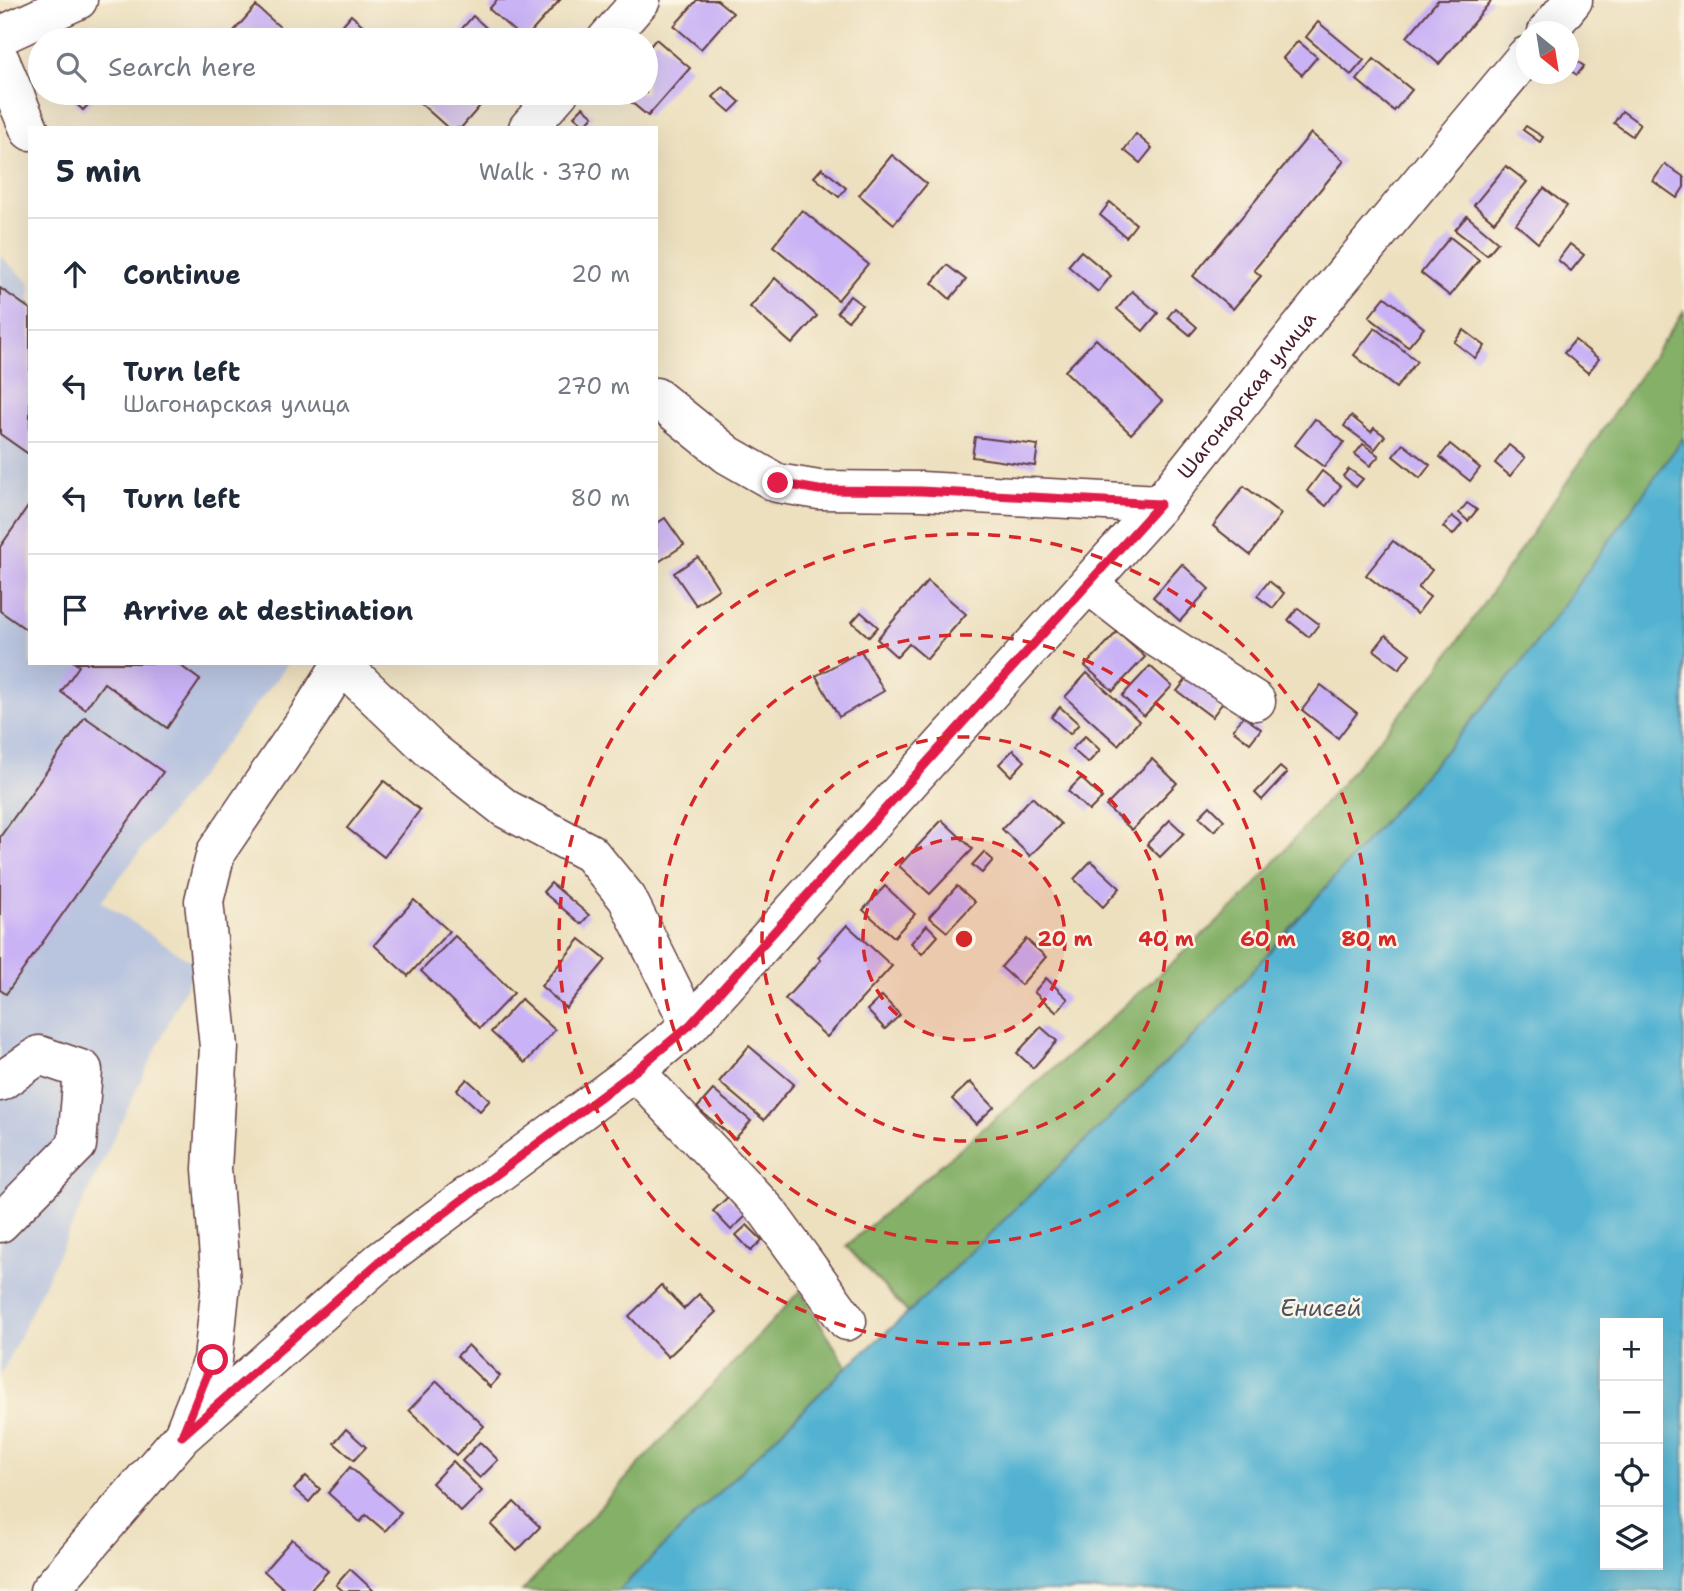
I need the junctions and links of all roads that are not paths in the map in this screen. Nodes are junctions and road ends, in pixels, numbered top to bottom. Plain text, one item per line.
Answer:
1 (78, 0) edge
2 (641, 0) edge
3 (1573, 0) edge
4 (1555, 21) edge
5 (616, 28) edge
6 (0, 36) edge
7 (0, 60) edge
8 (1516, 69) edge
9 (548, 105) edge
10 (28, 126) edge
11 (530, 126) edge
12 (658, 399) edge
13 (1160, 504) junction
14 (1088, 584) junction
15 (341, 665) edge
16 (343, 665) edge
17 (1256, 701) dead end
18 (690, 1025) junction
19 (635, 1071) junction
20 (0, 1082) edge
21 (0, 1223) edge
22 (847, 1321) dead end
23 (182, 1436) junction
24 (48, 1591) edge

1 - 6 street
2 - 5 street
3 - 4 street
7 - 10 street
8 - 13 street, Шагонарская улица
9 - 11 street
12 - 13 street
13 - 14 street, Шагонарская улица
14 - 17 street
14 - 18 street, Шагонарская улица
15 - 23 street
16 - 18 street
18 - 19 street, Шагонарская улица
19 - 22 street
19 - 23 street, Шагонарская улица
20 - 21 street
23 - 24 street, Шагонарская улица

